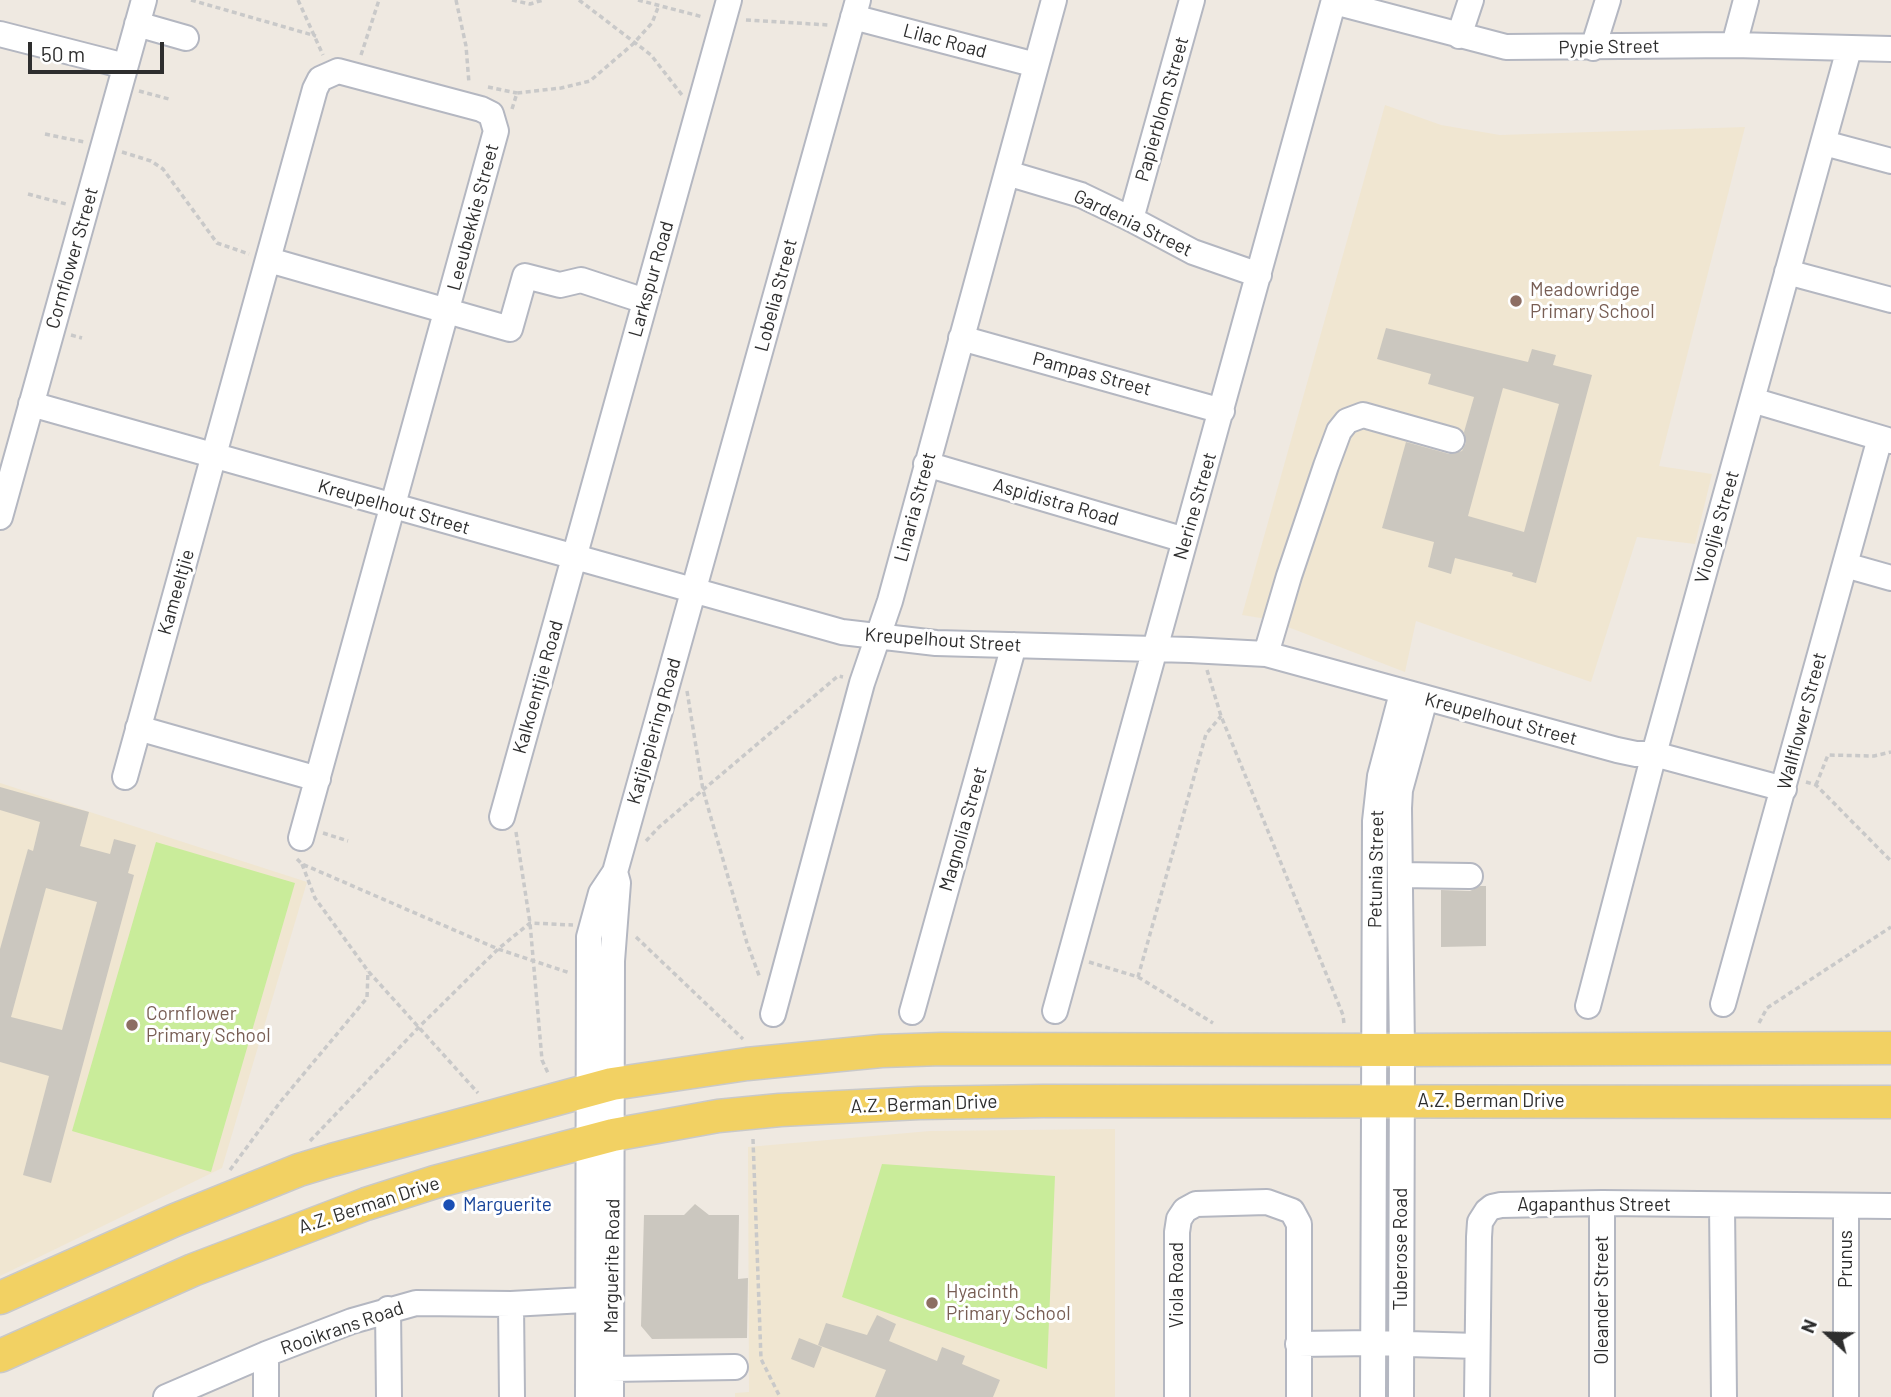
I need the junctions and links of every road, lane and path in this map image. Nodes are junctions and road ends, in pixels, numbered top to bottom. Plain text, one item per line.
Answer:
1 (144, 0) edge
2 (191, 0) edge
3 (298, 0) edge
4 (379, 0) edge
5 (456, 0) edge
6 (512, 0) edge
7 (543, 0) edge
8 (579, 0) edge
9 (729, 0) edge
10 (1054, 0) edge
11 (1192, 0) edge
12 (1471, 0) edge
13 (1608, 0) edge
14 (1746, 0) edge
15 (1334, 1) edge
16 (659, 5) dead end
17 (855, 8) edge
18 (137, 24) junction
19 (0, 34) edge
20 (316, 36) junction
21 (1459, 36) junction
22 (186, 38) dead end
23 (633, 44) junction
24 (1734, 45) junction
25 (1593, 48) junction
26 (1849, 49) junction
27 (1891, 49) edge
28 (1036, 65) junction
29 (330, 73) junction
30 (355, 74) junction
31 (123, 76) junction
32 (468, 83) dead end
33 (169, 99) dead end
34 (700, 103) junction
35 (495, 122) junction
36 (45, 134) dead end
37 (1824, 143) junction
38 (103, 146) junction
39 (1891, 162) edge
40 (1006, 173) junction
41 (27, 194) dead end
42 (86, 209) junction
43 (1131, 219) junction
44 (269, 260) junction
45 (1787, 272) junction
46 (1259, 275) junction
47 (1891, 300) edge
48 (645, 301) junction
49 (448, 310) junction
50 (961, 338) junction
51 (1752, 400) junction
52 (31, 404) junction
53 (1222, 411) junction
54 (1886, 439) edge
55 (1452, 440) dead end
56 (214, 456) junction
57 (926, 464) junction
58 (394, 507) junction
59 (0, 517) edge
60 (1185, 540) junction
61 (573, 557) junction
62 (1845, 565) junction
63 (1891, 578) edge
64 (694, 590) junction
65 (879, 637) junction
66 (1014, 645) junction
67 (1154, 650) junction
68 (1266, 654) junction
69 (1204, 661) dead end
70 (862, 683) junction
71 (686, 686) dead end
72 (1413, 696) junction
73 (1221, 716) junction
74 (138, 729) junction
75 (1891, 752) edge
76 (1654, 754) junction
77 (125, 777) dead end
78 (318, 779) junction
79 (1784, 789) junction
80 (703, 790) junction
81 (502, 817) joint
82 (301, 838) joint
83 (642, 845) dead end
84 (1891, 861) edge
85 (302, 864) junction
86 (615, 873) junction
87 (1400, 875) junction
88 (1470, 876) dead end
89 (530, 923) junction
90 (578, 925) dead end
91 (1891, 927) edge
92 (626, 928) dead end
93 (498, 950) junction
94 (1071, 956) junction
95 (533, 962) junction
96 (368, 971) junction
97 (574, 974) dead end
98 (1138, 977) junction
99 (760, 978) dead end
100 (1723, 1004) dead end
101 (1588, 1006) dead end
102 (1055, 1011) dead end
103 (912, 1012) dead end
104 (774, 1014) dead end
105 (1213, 1023) dead end
106 (1759, 1023) dead end
107 (1344, 1024) dead end
108 (419, 1027) junction
109 (743, 1039) dead end
110 (1891, 1048) edge
111 (1388, 1050) junction
112 (549, 1075) dead end
113 (604, 1077) junction
114 (478, 1093) dead end
115 (1388, 1101) junction
116 (1891, 1102) edge
117 (600, 1138) junction
118 (753, 1139) dead end
119 (309, 1143) dead end
120 (226, 1175) dead end
121 (1602, 1203) junction
122 (1722, 1205) junction
123 (1846, 1206) junction
124 (1891, 1206) edge
125 (0, 1298) edge
126 (599, 1300) junction
127 (511, 1304) junction
128 (388, 1310) junction
129 (1373, 1343) junction
130 (1401, 1344) junction
131 (1298, 1345) junction
132 (1477, 1346) junction
133 (266, 1354) junction
134 (0, 1356) edge
135 (735, 1367) dead end
136 (611, 1368) junction
137 (166, 1397) edge
138 (266, 1397) edge
139 (389, 1397) edge
140 (512, 1397) edge
141 (588, 1397) edge
142 (611, 1397) edge
143 (780, 1397) edge
144 (1177, 1397) edge
145 (1299, 1397) edge
146 (1373, 1397) edge
147 (1401, 1397) edge
148 (1477, 1397) edge
149 (1602, 1397) edge
150 (1724, 1397) edge
151 (1846, 1397) edge

1 - 18 street, Cornflower Street
2 - 20 path
3 - 20 path
4 - 30 path
5 - 32 path
6 - 7 path
8 - 23 path
9 - 34 street, Larkspur Road
10 - 28 street, Linaria Street
11 - 43 street, Papierblom Street
12 - 21 street
13 - 25 street
14 - 24 street
15 - 21 street, Pypie Street
15 - 46 street, Nerine Street
16 - 23 path
17 - 28 street, Lilac Road
17 - 64 street, Lobelia Street
18 - 22 street
18 - 31 street, Cornflower Street
19 - 31 street
20 - 29 path
21 - 25 street, Pypie Street
23 - 34 path
23 - 35 path
24 - 25 street, Pypie Street
24 - 26 street, Pypie Street
26 - 27 street, Pypie Street
26 - 37 street, Viooljie Street
28 - 40 street, Linaria Street
29 - 30 street, Leeubekkie Street
29 - 44 street
30 - 35 street, Leeubekkie Street
31 - 33 path
31 - 38 street, Cornflower Street
34 - 48 street, Larkspur Road
35 - 49 street, Leeubekkie Street
36 - 38 path
37 - 39 street
37 - 45 street, Viooljie Street
38 - 42 street, Cornflower Street
38 - 44 path
40 - 43 street, Gardenia Street
40 - 50 street, Linaria Street
41 - 42 path
42 - 52 street, Cornflower Street
43 - 46 street, Gardenia Street
44 - 49 street
44 - 56 street
45 - 47 street
45 - 51 street, Viooljie Street
46 - 53 street, Nerine Street
48 - 49 street
48 - 61 street, Larkspur Road
49 - 58 street, Leeubekkie Street
50 - 53 street, Pampas Street
50 - 57 street, Linaria Street
51 - 54 street
51 - 76 street, Viooljie Street
52 - 56 street, Kreupelhout Street
52 - 59 street, Cornflower Street
53 - 60 street, Nerine Street
54 - 62 street, Wallflower Street
55 - 68 street
56 - 58 street, Kreupelhout Street
56 - 74 street, Kameeltjie
57 - 60 street, Aspidistra Road
57 - 65 street, Linaria Street
58 - 61 street, Kreupelhout Street
58 - 78 street
60 - 67 street, Nerine Street
61 - 64 street, Kreupelhout Street
61 - 81 street, Kalkoentjie Road
62 - 63 street
62 - 79 street, Wallflower Street
64 - 65 street, Kreupelhout Street
64 - 86 street, Katjiepiering Road
65 - 66 street, Kreupelhout Street
65 - 70 street, Linaria Street
66 - 67 street, Kreupelhout Street
66 - 103 street, Magnolia Street
67 - 68 street, Kreupelhout Street
67 - 94 street, Nerine Street
68 - 72 street, Kreupelhout Street
69 - 73 path
70 - 80 path
70 - 104 street, Linaria Street
71 - 80 path
72 - 76 street, Kreupelhout Street
72 - 87 street, Petunia Street
72 - 111 street, Petunia Street
73 - 98 path
73 - 107 path
74 - 77 street, Kameeltjie
74 - 78 street
75 - 84 path
76 - 79 street, Kreupelhout Street
76 - 101 street, Viooljie Street
78 - 82 street
79 - 100 street, Wallflower Street
80 - 83 path
80 - 99 path
81 - 89 path
82 - 85 path
85 - 93 path
85 - 96 path
86 - 113 street, Katjiepiering Road
86 - 113 street, Katjiepiering Road
87 - 88 street
87 - 111 street, Petunia Street
89 - 90 path
89 - 93 path
89 - 95 path
91 - 106 path
92 - 109 path
93 - 95 path
93 - 108 path
94 - 98 path
94 - 102 street, Nerine Street
95 - 97 path
95 - 112 path
96 - 108 path
96 - 120 path
98 - 105 path
108 - 114 path
108 - 119 path
110 - 111 main road
111 - 113 main road
111 - 115 street
113 - 117 street, Marguerite Road
113 - 125 main road
115 - 116 main road, A.Z. Berman Drive
115 - 117 main road, A.Z. Berman Drive
115 - 129 street, Tuberose Road
115 - 130 street, Tuberose Road
117 - 126 street, Marguerite Road
117 - 134 main road, A.Z. Berman Drive
118 - 143 path
121 - 122 street, Agapanthus Street
121 - 132 street, Agapanthus Street
121 - 149 street, Oleander Street
122 - 123 street, Agapanthus Street
122 - 150 street
123 - 124 street, Agapanthus Street
123 - 151 street, Prunus
126 - 127 street, Rooikrans Road
126 - 136 street, Marguerite Road
126 - 141 street, Marguerite Road
127 - 128 street, Rooikrans Road
127 - 140 street
128 - 133 street, Rooikrans Road
128 - 139 street
129 - 130 street
129 - 131 street
129 - 146 street, Tuberose Road
130 - 132 street
130 - 147 street, Tuberose Road
131 - 144 street, Viola Road
131 - 145 street, Viola Road
132 - 148 street, Agapanthus Street
133 - 137 street, Rooikrans Road
133 - 138 street
135 - 136 street
136 - 142 street, Marguerite Road

